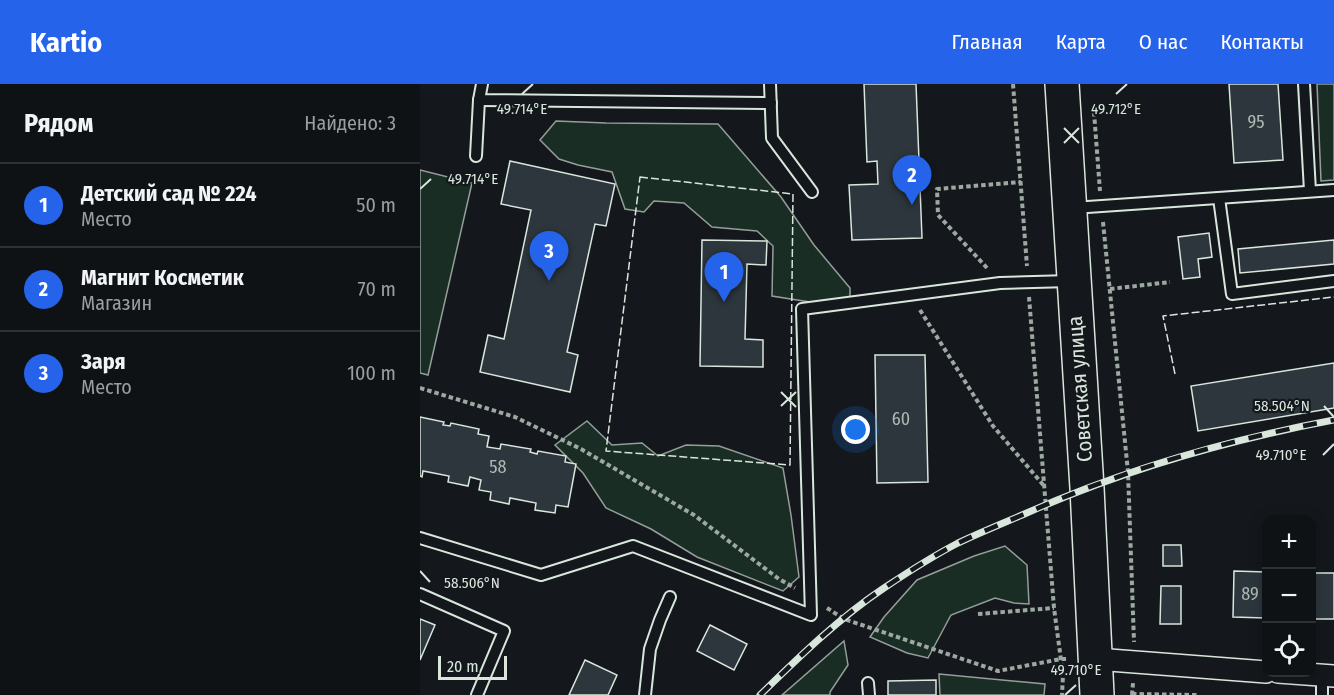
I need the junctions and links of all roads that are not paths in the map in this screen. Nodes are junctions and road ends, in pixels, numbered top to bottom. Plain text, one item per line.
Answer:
1 (482, 84) edge
2 (770, 84) edge
3 (1062, 84) edge
4 (1304, 84) edge
5 (479, 100) junction
6 (771, 104) junction
7 (476, 156) dead end
8 (1334, 189) edge
9 (1310, 191) junction
10 (812, 192) dead end
11 (1220, 198) junction
12 (1086, 207) junction
13 (1074, 281) junction
14 (1334, 281) edge
15 (420, 538) edge
16 (420, 594) edge
17 (670, 597) dead end
18 (1096, 659) junction
19 (1262, 672) edge
20 (1302, 677) edge
21 (1326, 682) edge
22 (868, 683) dead end
23 (477, 695) edge
24 (645, 695) edge
25 (869, 695) edge
26 (1096, 695) edge

1 - 5 lane
2 - 6 lane
3 - 12 main road, Советская улица
4 - 9 lane
5 - 6 lane
5 - 7 lane
6 - 10 lane
8 - 9 lane
9 - 11 lane
11 - 12 lane
11 - 14 lane
12 - 13 main road, Советская улица
13 - 15 lane
13 - 18 main road, Советская улица
16 - 23 lane
17 - 24 lane
18 - 19 street
18 - 26 main road, Советская улица
20 - 21 street
22 - 25 lane

